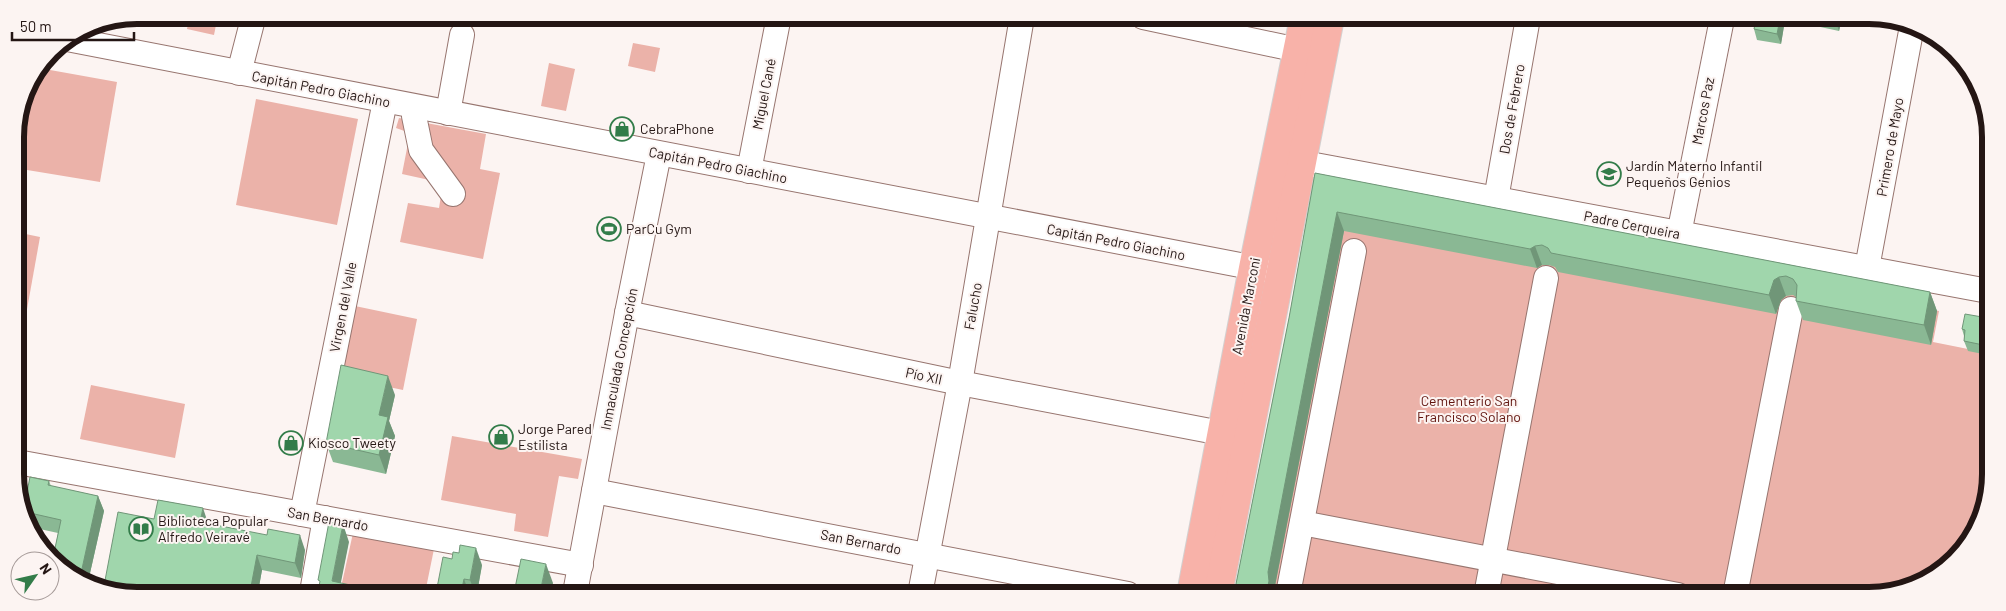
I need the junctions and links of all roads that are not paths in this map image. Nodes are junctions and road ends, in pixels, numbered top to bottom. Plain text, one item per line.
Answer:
1 (252, 24) edge
2 (777, 24) edge
3 (1021, 24) edge
4 (1176, 24) edge
5 (1303, 24) edge
6 (1329, 24) edge
7 (1527, 24) edge
8 (1721, 24) edge
9 (1911, 31) edge
10 (462, 36) dead end
11 (77, 41) edge
12 (1298, 50) junction
13 (239, 73) junction
14 (385, 101) junction
15 (414, 106) junction
16 (448, 113) junction
17 (659, 154) junction
18 (1276, 157) junction
19 (1303, 162) junction
20 (749, 171) junction
21 (452, 194) dead end
22 (1496, 199) junction
23 (989, 217) junction
24 (1679, 234) junction
25 (1354, 251) dead end
26 (1253, 268) junction
27 (1867, 268) junction
28 (1282, 272) junction
29 (1546, 278) dead end
30 (1982, 290) edge
31 (1791, 309) dead end
32 (627, 313) junction
33 (960, 383) junction
34 (1221, 433) junction
35 (24, 463) edge
36 (594, 491) junction
37 (302, 514) junction
38 (324, 518) junction
39 (1302, 523) junction
40 (926, 555) junction
41 (1492, 560) junction
42 (581, 565) junction
43 (313, 587) edge
44 (576, 587) edge
45 (921, 587) edge
46 (1092, 587) edge
47 (1192, 587) edge
48 (1219, 587) edge
49 (1289, 587) edge
50 (1487, 587) edge
51 (1635, 587) edge
52 (1737, 587) edge

1 - 13 street
2 - 20 street, Miguel Cané
3 - 23 street, Falucho
4 - 12 street
5 - 12 main road, Avenida Marconi
6 - 19 main road, Avenida Marconi
7 - 22 street, Dos de Febrero
8 - 24 street, Marcos Paz
9 - 27 street, Primero de Mayo
10 - 16 street
11 - 13 street, Capitán Pedro Giachino
12 - 18 main road, Avenida Marconi
13 - 14 street, Capitán Pedro Giachino
14 - 15 street, Capitán Pedro Giachino
14 - 37 street, Virgen del Valle
15 - 16 street, Capitán Pedro Giachino
15 - 21 street
16 - 17 street, Capitán Pedro Giachino
17 - 20 street, Capitán Pedro Giachino
17 - 32 street, Inmaculada Concepción
18 - 19 street, Padre Cerqueira
18 - 26 main road, Avenida Marconi
19 - 22 street, Padre Cerqueira
19 - 28 main road, Avenida Marconi
20 - 23 street, Capitán Pedro Giachino
22 - 24 street, Padre Cerqueira
23 - 26 street, Capitán Pedro Giachino
23 - 33 street, Falucho
24 - 27 street, Padre Cerqueira
25 - 39 street
26 - 28 street, Capitán Pedro Giachino
26 - 34 main road, Avenida Marconi
27 - 30 street, Padre Cerqueira
28 - 48 main road, Avenida Marconi
29 - 41 street
31 - 52 street
32 - 33 street, Pío XII
32 - 36 street, Inmaculada Concepción
33 - 34 street, Pío XII
33 - 40 street, Falucho
34 - 47 main road, Avenida Marconi
35 - 37 street, San Bernardo
36 - 40 street, San Bernardo
36 - 42 street, Inmaculada Concepción
37 - 38 street, San Bernardo
38 - 42 street, San Bernardo
38 - 43 street
39 - 41 street
39 - 49 street
40 - 45 street, Falucho
40 - 46 street, San Bernardo
41 - 50 street
41 - 51 street
42 - 44 street, Inmaculada Concepción

